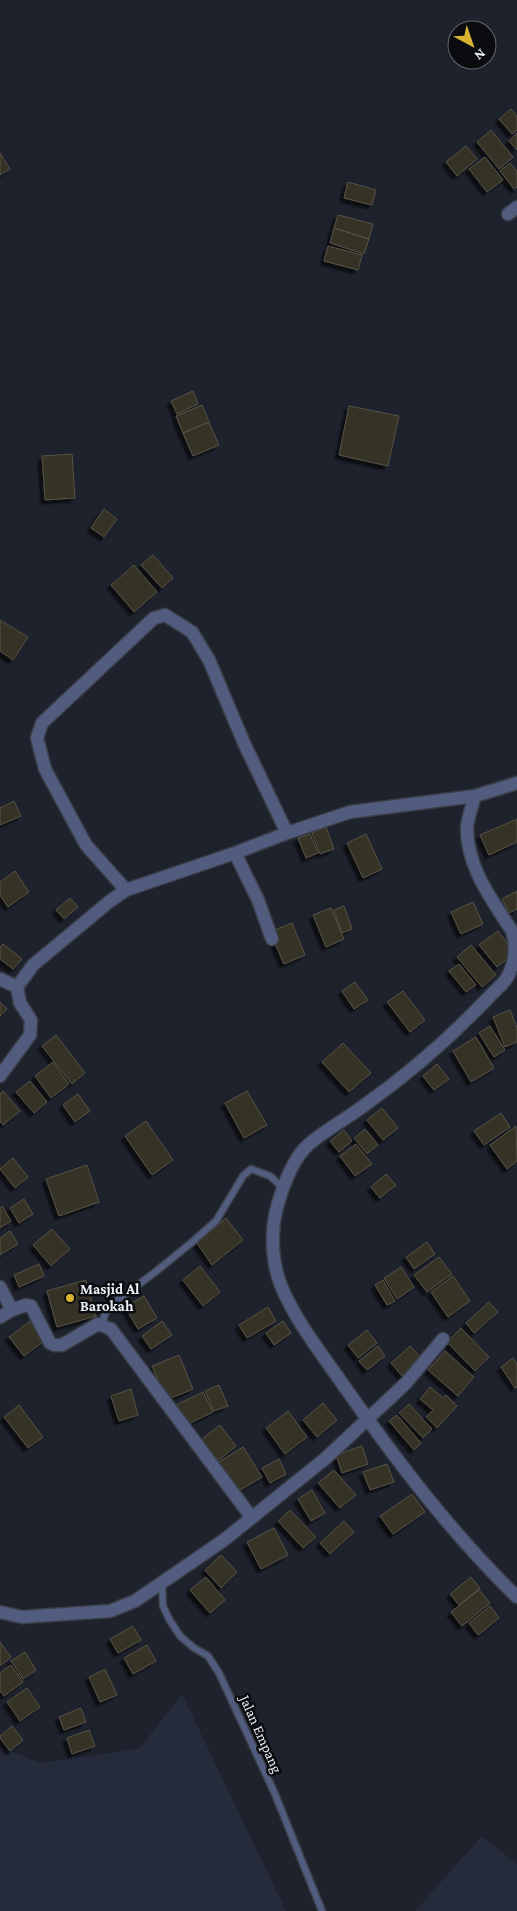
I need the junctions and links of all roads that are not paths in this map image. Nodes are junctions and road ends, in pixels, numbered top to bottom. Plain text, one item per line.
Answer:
1 (517, 782) edge
2 (475, 796) junction
3 (287, 832) junction
4 (235, 853) junction
5 (126, 890) junction
6 (272, 939) dead end
7 (515, 960) edge
8 (0, 979) edge
9 (17, 987) junction
10 (0, 1076) edge
11 (284, 1188) junction
12 (0, 1287) edge
13 (12, 1310) junction
14 (0, 1317) edge
15 (102, 1324) junction
16 (443, 1339) dead end
17 (367, 1419) junction
18 (252, 1518) junction
19 (162, 1583) junction
20 (517, 1597) edge
21 (0, 1612) edge
22 (322, 1911) edge

1 - 2 street
2 - 3 street
2 - 7 street
3 - 4 street
3 - 5 street
4 - 5 street
4 - 6 street
5 - 9 street
7 - 11 street
8 - 9 street
9 - 10 street
11 - 15 lane
11 - 17 street
12 - 13 street
13 - 14 street
13 - 15 street
15 - 18 street
16 - 17 street
17 - 18 street
17 - 20 street
18 - 19 street
19 - 21 street
19 - 22 lane, Jalan Empang

